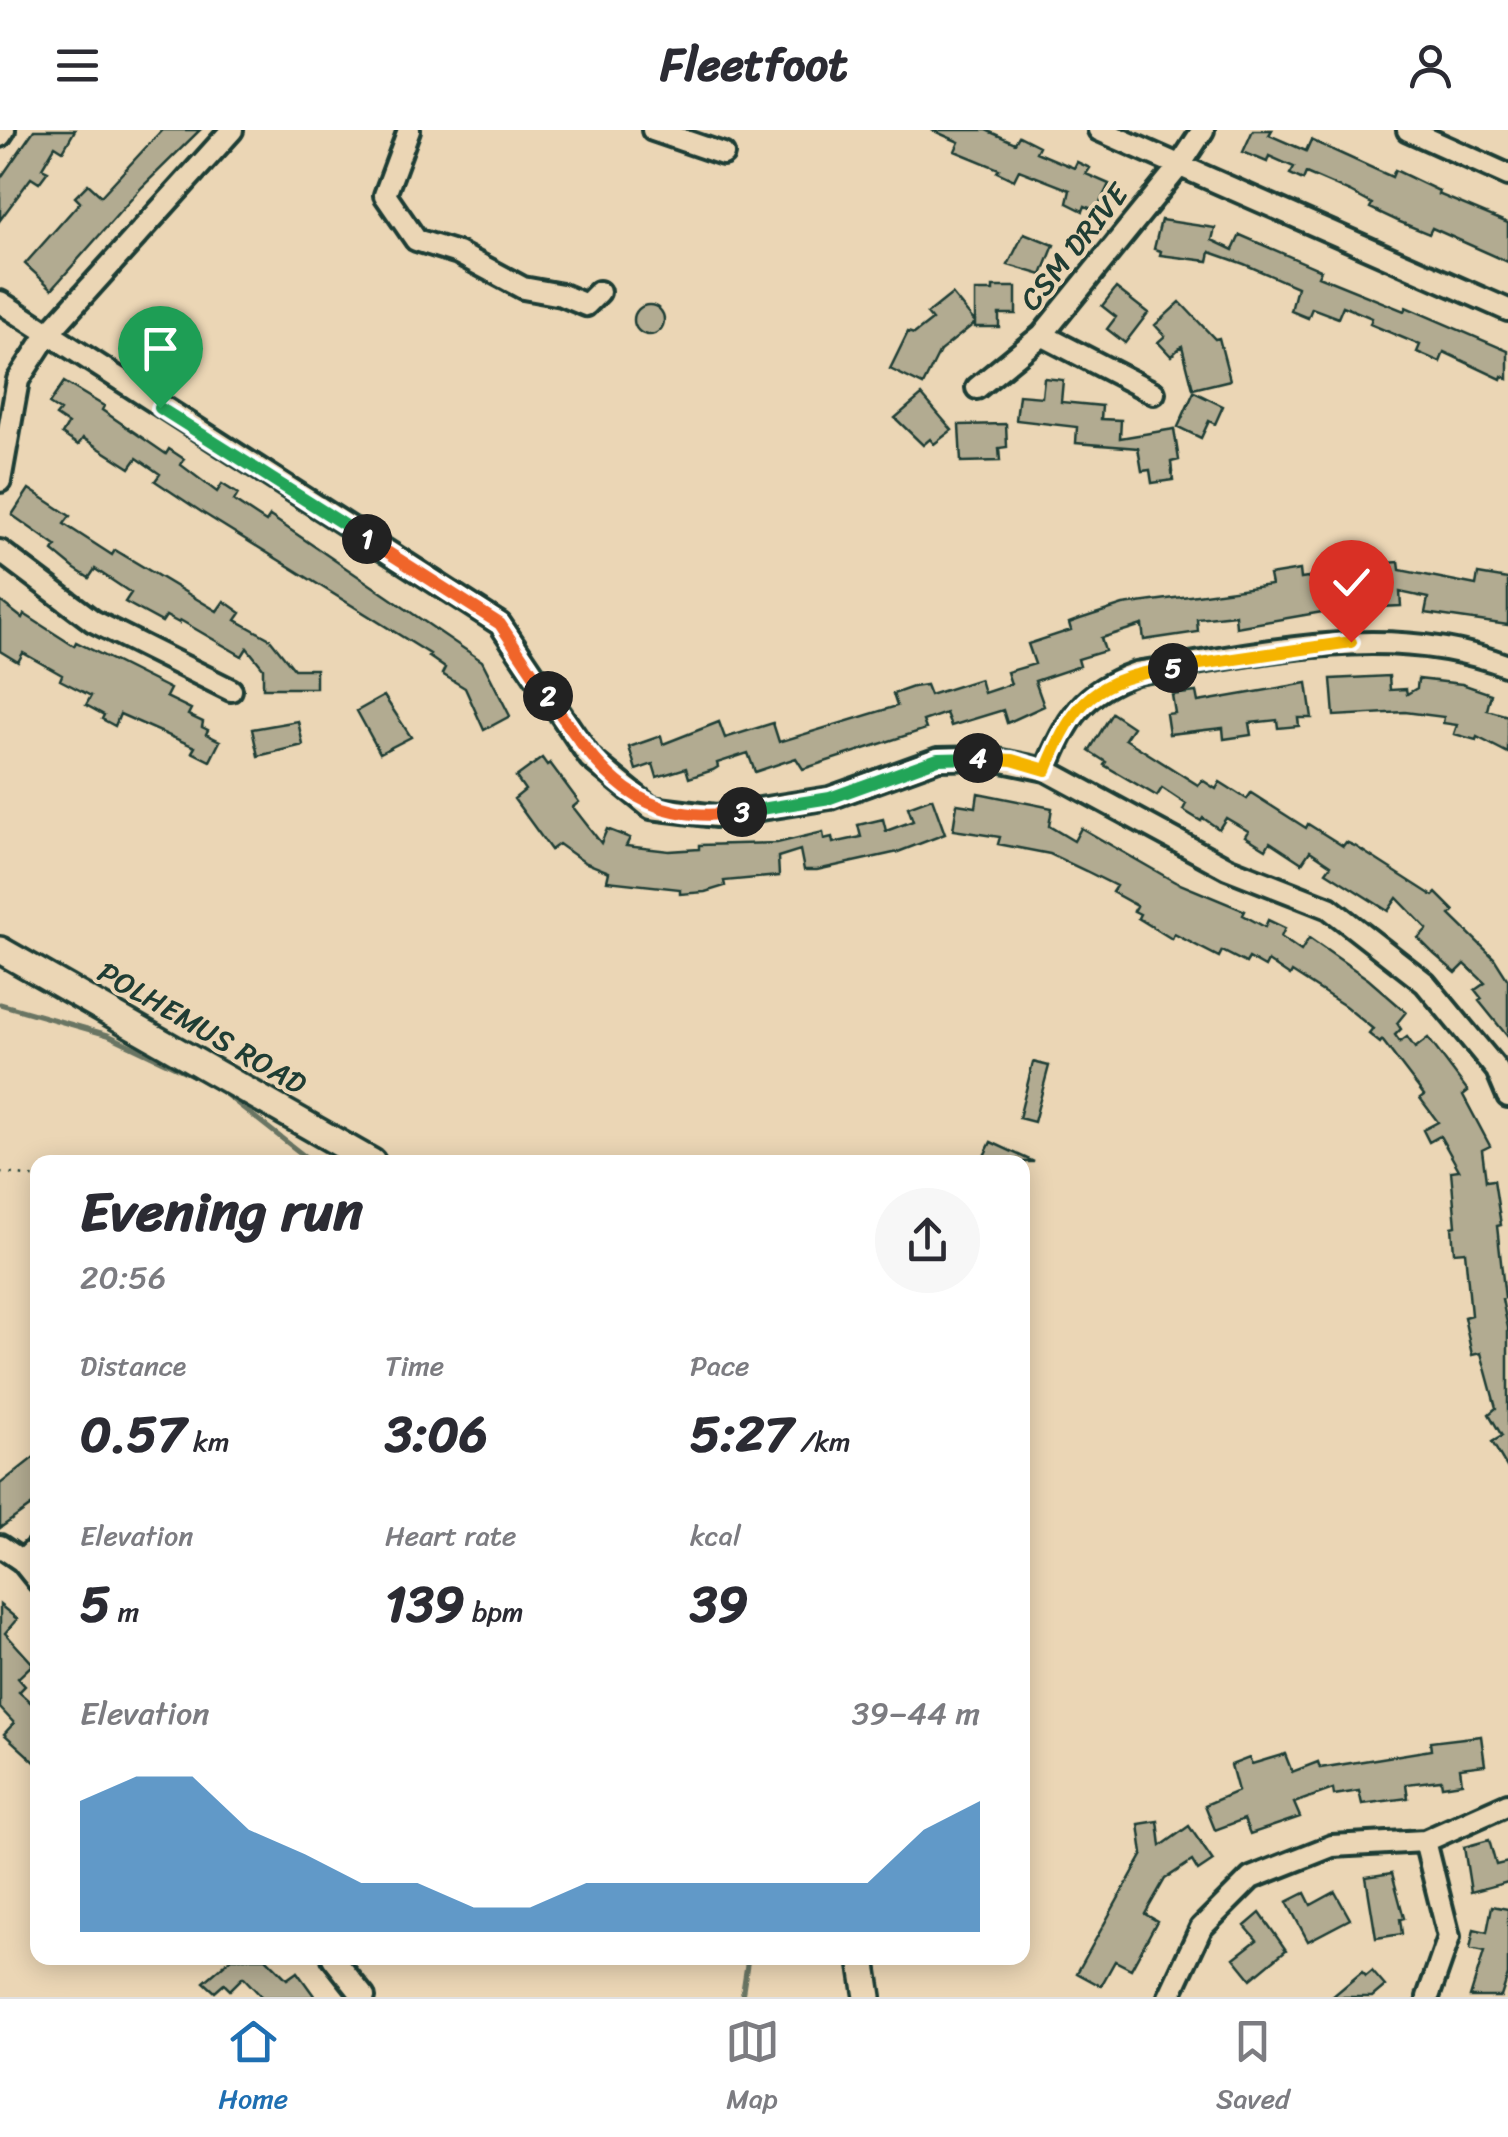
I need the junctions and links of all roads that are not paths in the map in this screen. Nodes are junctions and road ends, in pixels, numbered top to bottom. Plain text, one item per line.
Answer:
1 (4, 130) edge
2 (232, 130) edge
3 (410, 130) edge
4 (654, 130) edge
5 (1099, 130) edge
6 (1203, 130) edge
7 (1408, 130) edge
8 (0, 136) edge
9 (723, 154) dead end
10 (1180, 165) junction
11 (1508, 175) edge
12 (599, 292) dead end
13 (0, 302) edge
14 (1508, 310) edge
15 (1042, 335) junction
16 (47, 336) junction
17 (977, 388) dead end
18 (1154, 393) dead end
19 (0, 482) edge
20 (0, 550) edge
21 (1508, 666) edge
22 (231, 690) dead end
23 (1046, 770) junction
24 (0, 950) edge
25 (1508, 1096) edge
26 (360, 1155) edge
27 (0, 1546) edge
28 (30, 1554) edge
29 (1508, 1804) edge
30 (1425, 1840) junction
31 (339, 1965) edge
32 (863, 1965) edge
33 (364, 1997) edge
34 (868, 1997) edge
35 (1169, 1997) edge
36 (1428, 1997) edge

1 - 8 street
2 - 16 street
3 - 12 street
4 - 9 street
5 - 10 street
6 - 10 street, CSM DRIVE
7 - 11 street
10 - 14 street
10 - 15 street, CSM DRIVE
13 - 16 street
15 - 17 street, CSM DRIVE
15 - 18 street
16 - 19 street
16 - 23 street
20 - 22 street
21 - 23 street
23 - 25 street
24 - 26 main road, POLHEMUS ROAD
27 - 28 street
29 - 30 street
30 - 35 street
30 - 36 street
31 - 33 street
32 - 34 main road

